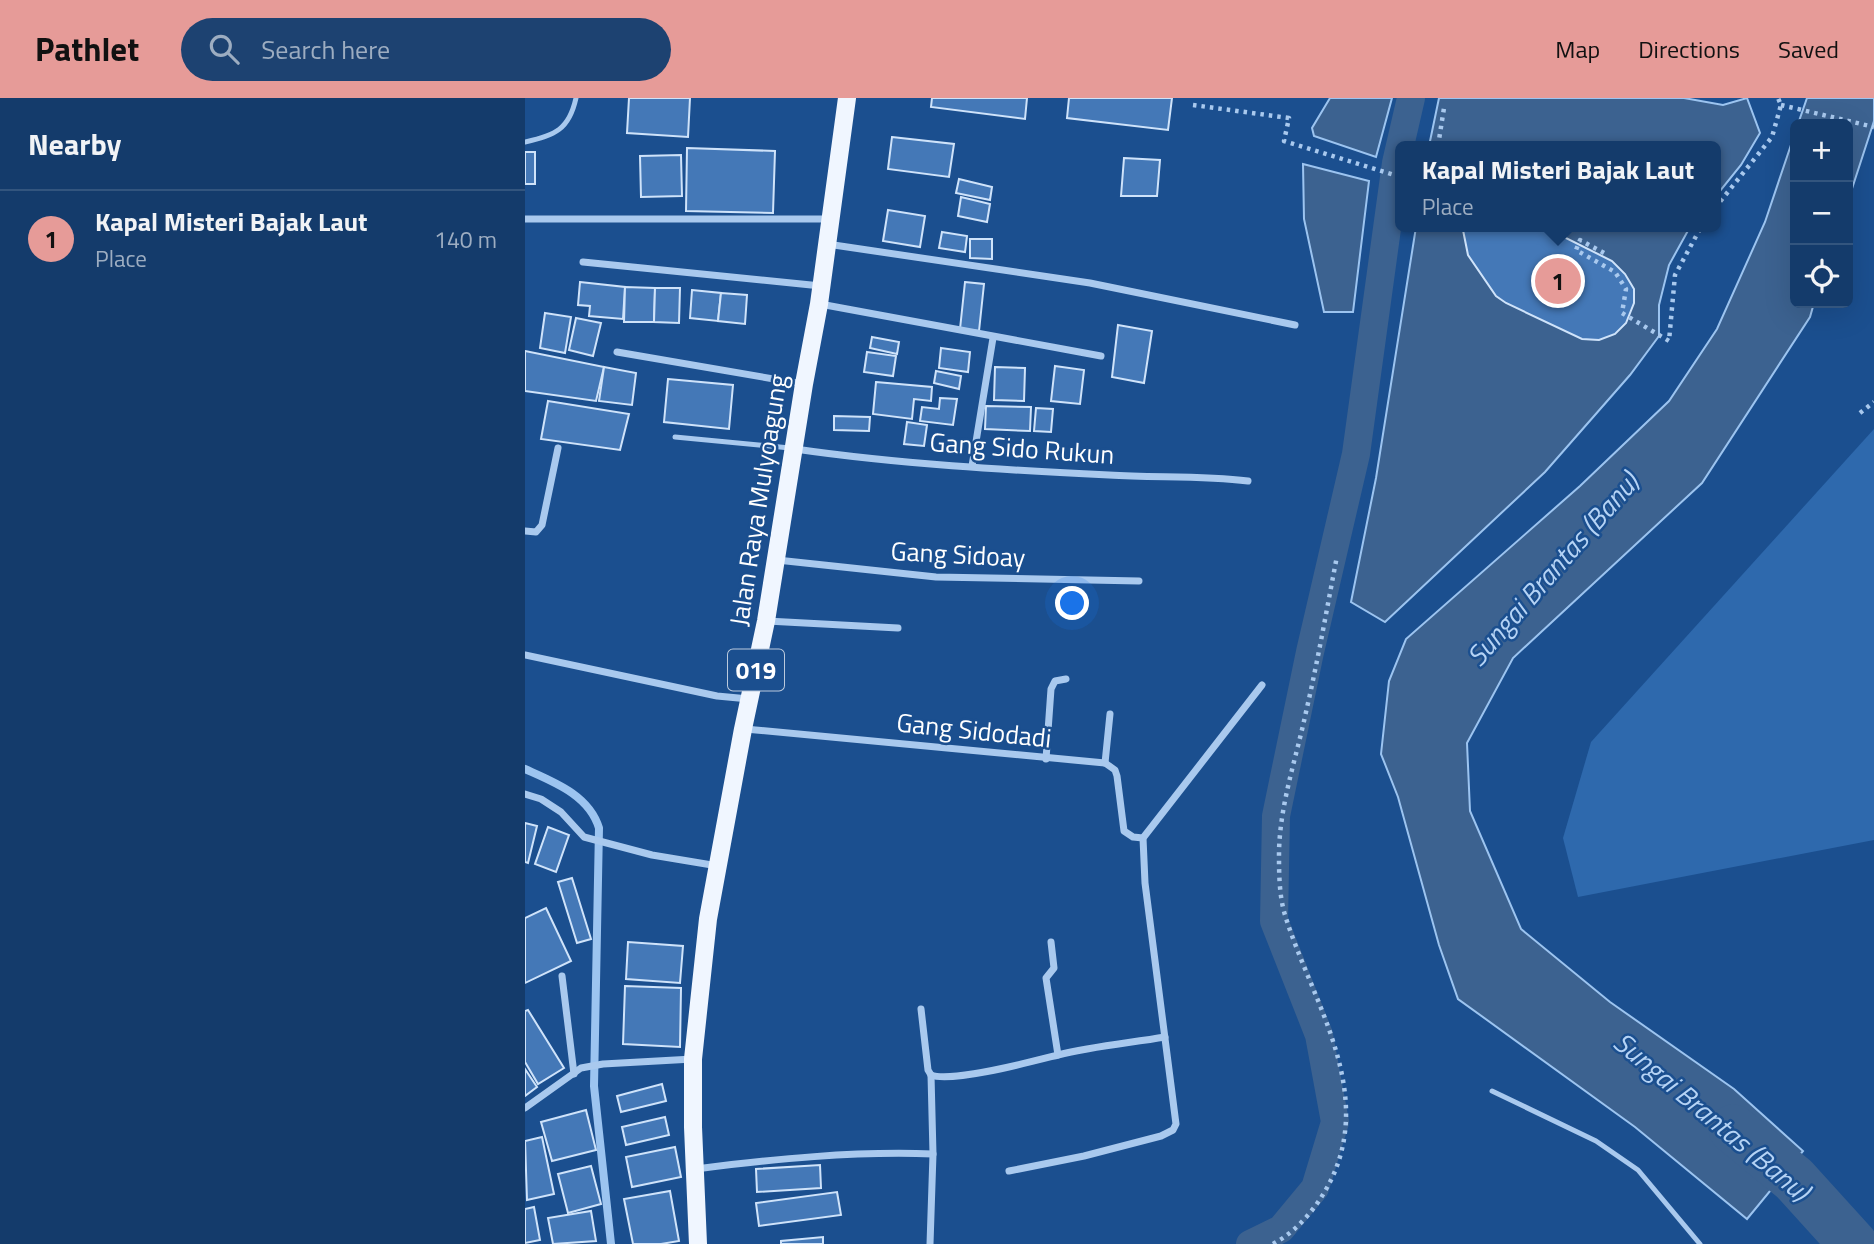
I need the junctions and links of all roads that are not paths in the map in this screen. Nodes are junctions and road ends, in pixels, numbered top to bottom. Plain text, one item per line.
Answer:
1 (576, 98) edge
2 (847, 98) edge
3 (525, 142) edge
4 (525, 219) edge
5 (831, 219) junction
6 (827, 244) junction
7 (583, 262) dead end
8 (820, 295) junction
9 (1295, 325) dead end
10 (993, 338) junction
11 (617, 352) dead end
12 (1101, 356) dead end
13 (804, 384) junction
14 (675, 437) dead end
15 (558, 448) dead end
16 (793, 448) junction
17 (972, 466) junction
18 (1248, 481) dead end
19 (525, 531) edge
20 (776, 560) junction
21 (1139, 581) dead end
22 (766, 621) junction
23 (898, 628) dead end
24 (525, 655) edge
25 (1066, 679) dead end
26 (1262, 685) dead end
27 (749, 699) junction
28 (1110, 714) dead end
29 (743, 729) junction
30 (1046, 759) junction
31 (1105, 763) junction
32 (525, 794) edge
33 (1143, 838) junction
34 (718, 866) junction
35 (1051, 942) dead end
36 (562, 976) dead end
37 (921, 1009) dead end
38 (1165, 1037) junction
39 (1058, 1055) junction
40 (693, 1059) junction
41 (573, 1074) junction
42 (931, 1075) junction
43 (1492, 1091) dead end
44 (525, 1108) edge
45 (933, 1154) junction
46 (696, 1169) junction
47 (1009, 1171) dead end
48 (698, 1244) edge
49 (929, 1244) edge
50 (1700, 1244) edge

1 - 3 lane
2 - 5 main road, Jalan Raya Mulyoagung / 019
4 - 5 street
5 - 6 main road, Jalan Raya Mulyoagung / 019
6 - 8 main road, Jalan Raya Mulyoagung / 019
6 - 9 street
7 - 8 street
8 - 10 street
8 - 13 main road, Jalan Raya Mulyoagung / 019
10 - 12 street
10 - 17 street
11 - 13 street
13 - 16 main road, Jalan Raya Mulyoagung / 019
14 - 16 lane
15 - 19 street
16 - 17 street, Gang Sido Rukun
16 - 20 main road, Jalan Raya Mulyoagung / 019
17 - 18 street, Gang Sido Rukun
20 - 21 street, Gang Sidoay
20 - 22 main road, Jalan Raya Mulyoagung / 019
22 - 23 street
22 - 27 main road, Jalan Raya Mulyoagung / 019
24 - 27 street
25 - 30 street
26 - 33 street
27 - 29 main road, Jalan Raya Mulyoagung / 019
28 - 31 street
29 - 30 street, Gang Sidodadi
29 - 34 main road, Jalan Raya Mulyoagung / 019
30 - 31 street, Gang Sidodadi
31 - 33 street
32 - 34 street
33 - 38 street
34 - 40 main road, Jalan Raya Mulyoagung / 019
35 - 39 street
36 - 41 street
37 - 42 street
38 - 39 street
38 - 47 street
39 - 42 street
40 - 41 street
40 - 46 main road, Jalan Raya Mulyoagung / 019
41 - 44 street
42 - 45 street
43 - 50 lane
45 - 46 street
45 - 49 street
46 - 48 main road, Jalan Raya Mulyoagung / 019

